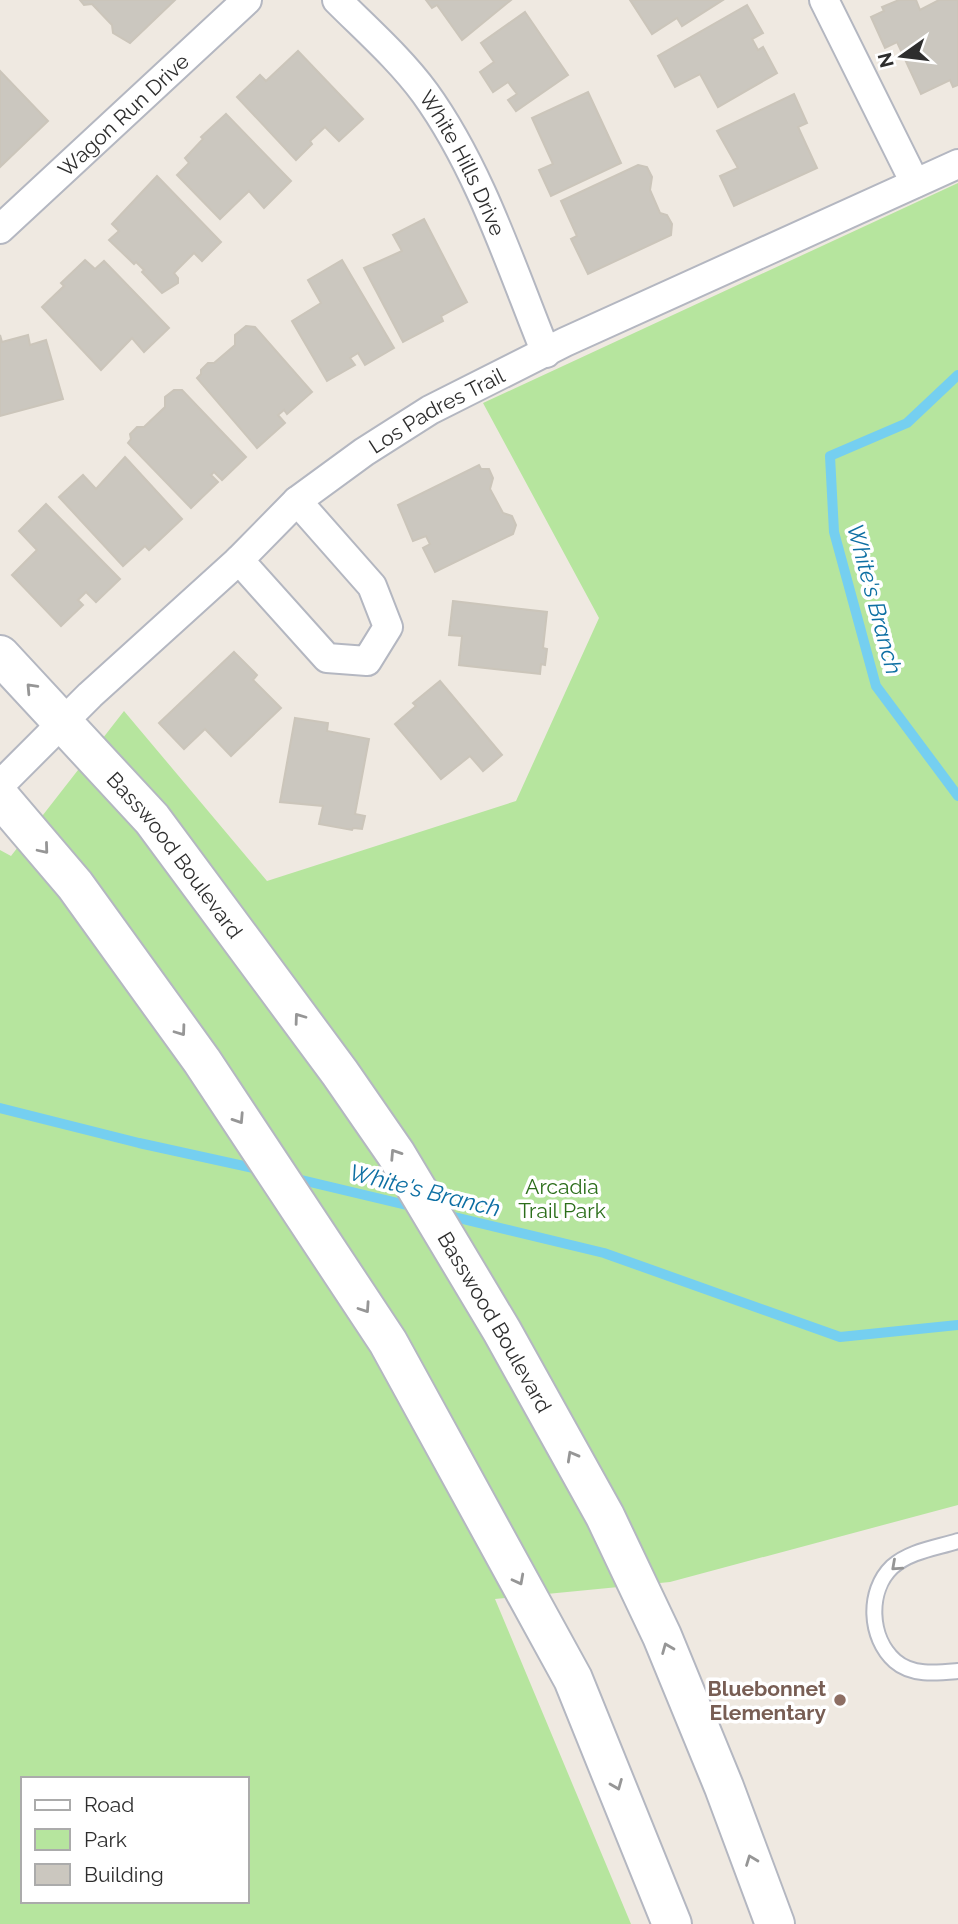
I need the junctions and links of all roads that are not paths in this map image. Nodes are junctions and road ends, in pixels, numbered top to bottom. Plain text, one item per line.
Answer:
1 (247, 0) edge
2 (337, 0) edge
3 (824, 0) edge
4 (958, 164) edge
5 (915, 183) junction
6 (0, 229) edge
7 (547, 353) junction
8 (297, 501) junction
9 (239, 560) junction
10 (0, 654) edge
11 (63, 721) junction
12 (0, 785) edge
13 (0, 797) edge
14 (958, 1542) edge
15 (958, 1671) edge
16 (672, 1924) edge
17 (775, 1924) edge

1 - 6 street, Wagon Run Drive
2 - 7 street, White Hills Drive
3 - 5 street
4 - 5 street, Los Padres Trail
5 - 7 street, Los Padres Trail
7 - 8 street, Los Padres Trail
8 - 9 street, Los Padres Trail
8 - 9 street
9 - 11 street, Los Padres Trail
11 -> 10 main road, Basswood Boulevard
11 - 12 street, Los Padres Trail
17 -> 11 main road, Basswood Boulevard
13 -> 16 main road
14 -> 15 lane

